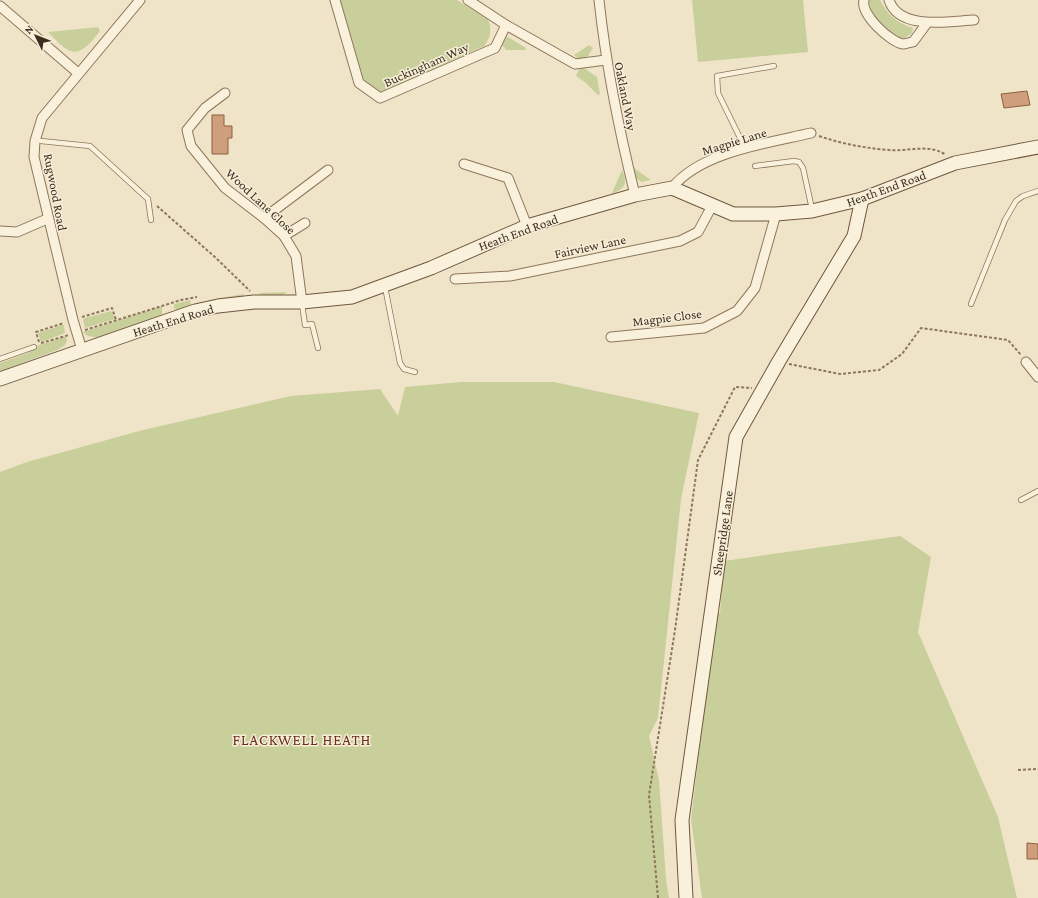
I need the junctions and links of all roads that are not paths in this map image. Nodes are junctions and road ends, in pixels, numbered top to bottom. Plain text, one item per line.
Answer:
1 (140, 0) edge
2 (335, 0) edge
3 (468, 0) edge
4 (599, 0) edge
5 (864, 0) edge
6 (889, 0) edge
7 (0, 6) edge
8 (974, 20) dead end
9 (928, 22) junction
10 (506, 25) junction
11 (606, 60) junction
12 (774, 66) dead end
13 (78, 73) junction
14 (225, 93) dead end
15 (811, 133) road end
16 (41, 141) dead end
17 (1038, 146) edge
18 (745, 149) junction
19 (464, 164) dead end
20 (756, 166) dead end
21 (328, 170) dead end
22 (672, 188) junction
23 (1038, 191) edge
24 (636, 195) junction
25 (862, 199) junction
26 (712, 206) junction
27 (812, 211) junction
28 (776, 214) junction
29 (264, 218) junction
30 (48, 219) junction
31 (151, 220) dead end
32 (305, 223) dead end
33 (527, 226) junction
34 (0, 231) edge
35 (284, 236) junction
36 (456, 279) dead end
37 (385, 286) junction
38 (302, 302) junction
39 (971, 304) dead end
40 (611, 337) dead end
41 (34, 347) dead end
42 (318, 348) dead end
43 (82, 350) junction
44 (0, 359) edge
45 (1026, 362) road end
46 (415, 372) dead end
47 (1038, 377) edge
48 (0, 379) edge
49 (1038, 491) edge
50 (1021, 500) dead end
51 (686, 898) edge

1 - 13 street, Rugwood Road
2 - 10 street, Buckingham Way
3 - 10 street
4 - 11 street, Oakland Way
5 - 9 street
6 - 9 street
7 - 13 street
8 - 9 street
10 - 11 street
11 - 24 street, Oakland Way
12 - 18 lane
13 - 30 street, Rugwood Road
14 - 29 street, Wood Lane Close
15 - 18 street, Magpie Lane
16 - 31 lane
17 - 25 street, Heath End Road
18 - 22 street, Magpie Lane
19 - 33 street
20 - 27 lane
21 - 29 street
22 - 24 street, Heath End Road
22 - 26 street, Heath End Road
23 - 39 lane
24 - 33 street, Heath End Road
25 - 27 street, Heath End Road
25 - 51 street, Sheepridge Lane
26 - 28 street, Heath End Road
26 - 36 street, Fairview Lane
27 - 28 street, Heath End Road
28 - 40 street, Magpie Close
29 - 35 street, Wood Lane Close
30 - 34 street
30 - 43 street, Rugwood Road
32 - 35 street
33 - 37 street, Heath End Road
35 - 38 street, Wood Lane Close
37 - 38 street, Heath End Road
37 - 46 lane
38 - 42 lane
38 - 43 street, Heath End Road
41 - 44 lane
43 - 48 street, Heath End Road
45 - 47 street
49 - 50 lane

